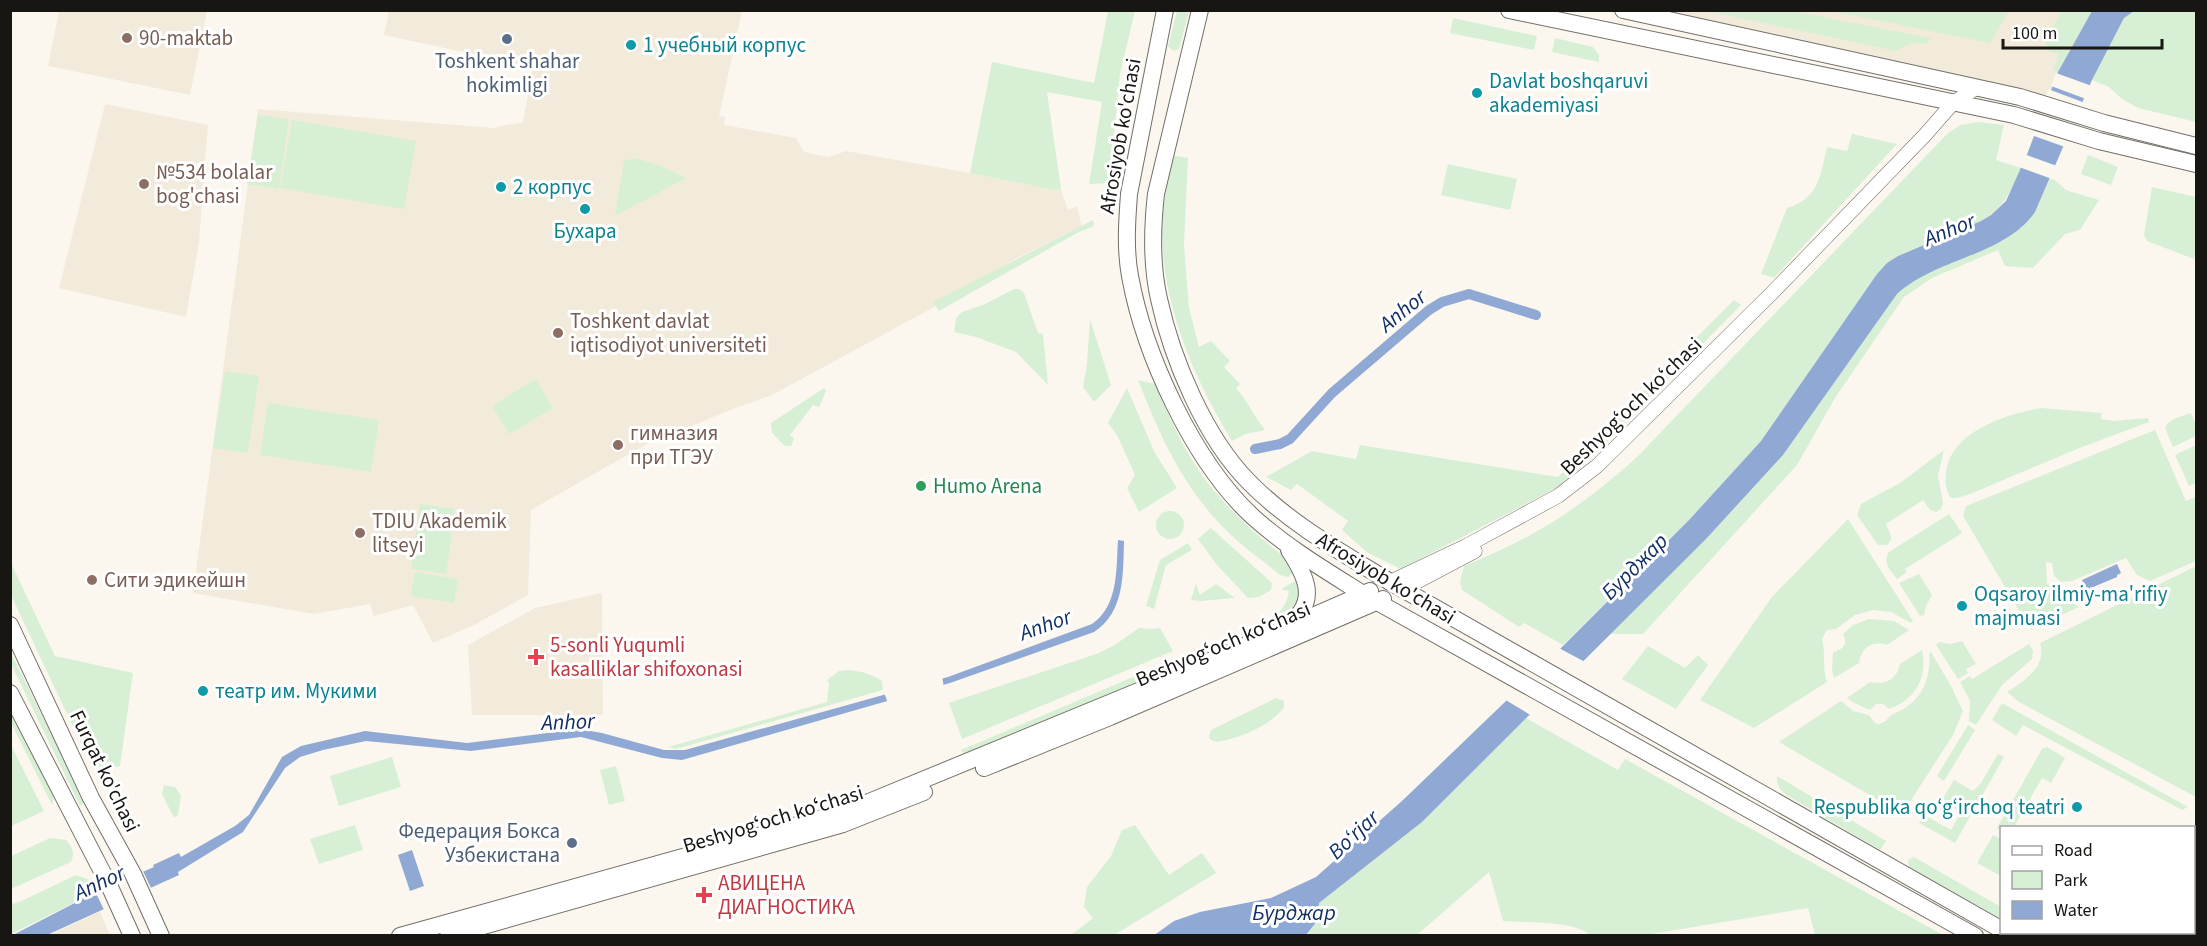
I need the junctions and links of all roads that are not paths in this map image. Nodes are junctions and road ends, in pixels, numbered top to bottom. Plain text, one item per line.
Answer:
1 (1165, 10) edge
2 (1200, 10) edge
3 (1509, 10) edge
4 (1623, 10) edge
5 (1701, 28) junction
6 (1696, 49) junction
7 (1976, 88) junction
8 (1957, 103) junction
9 (2196, 146) edge
10 (2196, 164) edge
11 (1285, 544) junction
12 (1396, 586) junction
13 (1370, 598) junction
14 (10, 625) edge
15 (1273, 634) junction
16 (10, 693) edge
17 (2000, 929) edge
18 (132, 936) edge
19 (161, 936) edge
20 (400, 936) edge
21 (448, 936) edge
22 (1976, 936) edge

1 - 11 main road, Afrosiyob ko'chasi
2 - 12 main road, Afrosiyob ko'chasi
3 - 6 main road
4 - 5 main road
5 - 6 main road
5 - 7 main road
6 - 8 main road
7 - 8 street, Beshyogʻoch koʻchasi
7 - 9 main road
8 - 10 main road
8 - 12 street, Beshyogʻoch koʻchasi
11 - 13 main road, Afrosiyob ko'chasi
11 - 15 main road
12 - 13 main road, Beshyogʻoch koʻchasi
12 - 17 main road, Afrosiyob ko'chasi
13 - 15 main road, Beshyogʻoch koʻchasi
13 - 21 main road, Beshyogʻoch koʻchasi
13 - 22 main road, Afrosiyob ko'chasi
14 - 19 main road, Furqat ko'chasi
15 - 20 main road, Beshyogʻoch koʻchasi
16 - 18 main road

